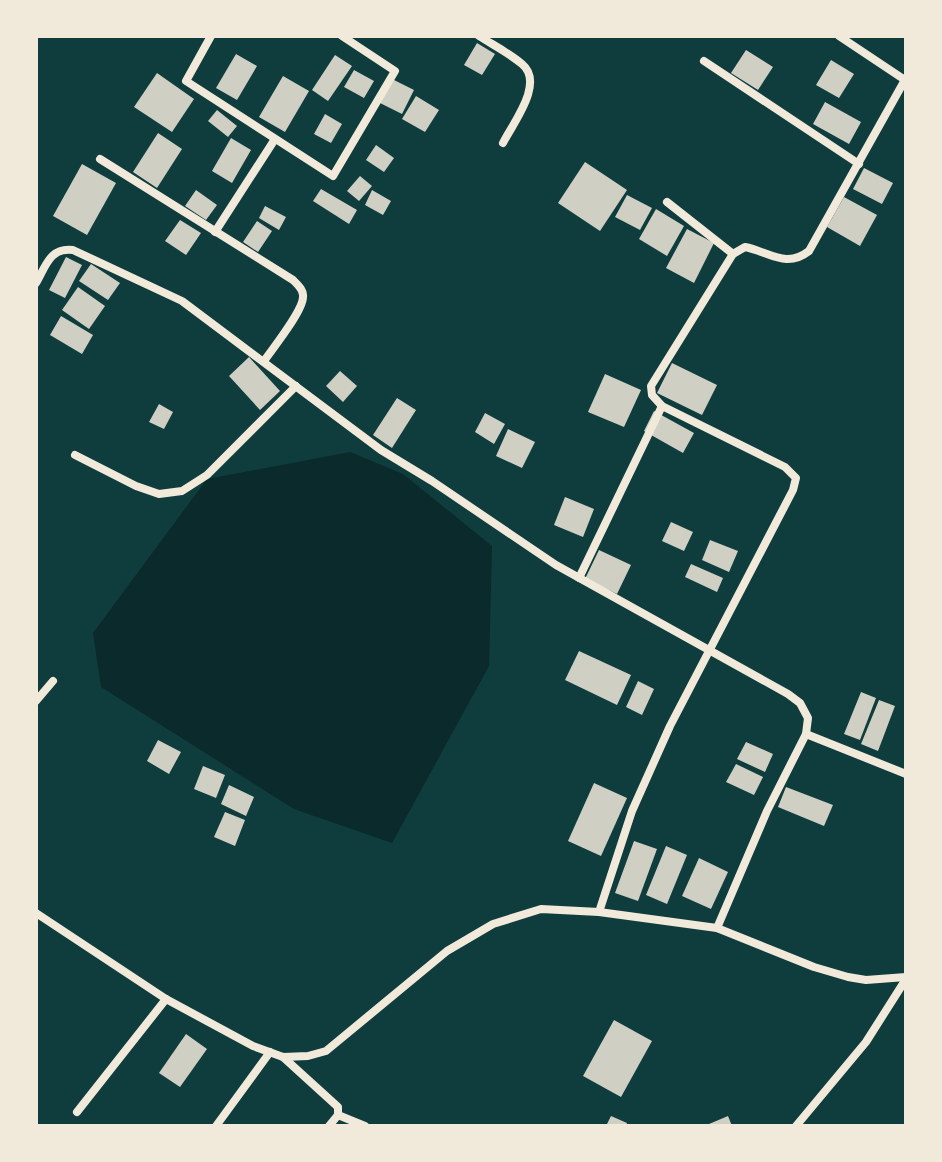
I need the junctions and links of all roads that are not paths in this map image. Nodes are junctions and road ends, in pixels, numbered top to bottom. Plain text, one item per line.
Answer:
1 (211, 36) edge
2 (342, 36) edge
3 (479, 36) edge
4 (839, 36) edge
5 (704, 61) dead end
6 (906, 79) edge
7 (275, 139) junction
8 (503, 143) dead end
9 (100, 159) dead end
10 (859, 164) junction
11 (667, 202) dead end
12 (215, 232) junction
13 (733, 254) junction
14 (36, 283) edge
15 (264, 361) junction
16 (296, 386) junction
17 (662, 406) junction
18 (75, 455) dead end
19 (579, 578) junction
20 (708, 651) junction
21 (53, 681) dead end
22 (36, 701) edge
23 (806, 734) junction
24 (906, 774) edge
25 (599, 912) junction
26 (36, 913) edge
27 (717, 928) junction
28 (906, 978) edge
29 (166, 999) junction
30 (270, 1052) junction
31 (283, 1057) junction
32 (77, 1112) dead end
33 (338, 1115) junction
34 (216, 1126) edge
35 (329, 1126) edge
36 (365, 1126) edge
37 (796, 1126) edge

1 - 7 street
2 - 7 street
3 - 8 street
4 - 6 street
5 - 10 street
6 - 10 street
7 - 12 street
9 - 12 street
10 - 13 street
11 - 13 street
12 - 15 street
13 - 17 street
14 - 15 street
15 - 16 street
16 - 18 street
16 - 19 street
17 - 19 street
17 - 20 street
19 - 20 street
20 - 23 street
20 - 25 street
21 - 22 street
23 - 24 street
23 - 27 street
25 - 27 street
25 - 31 street
26 - 29 street
27 - 28 street
28 - 37 street
29 - 30 street
29 - 32 street
30 - 31 street
30 - 34 street
31 - 33 street
33 - 35 street
33 - 36 street

